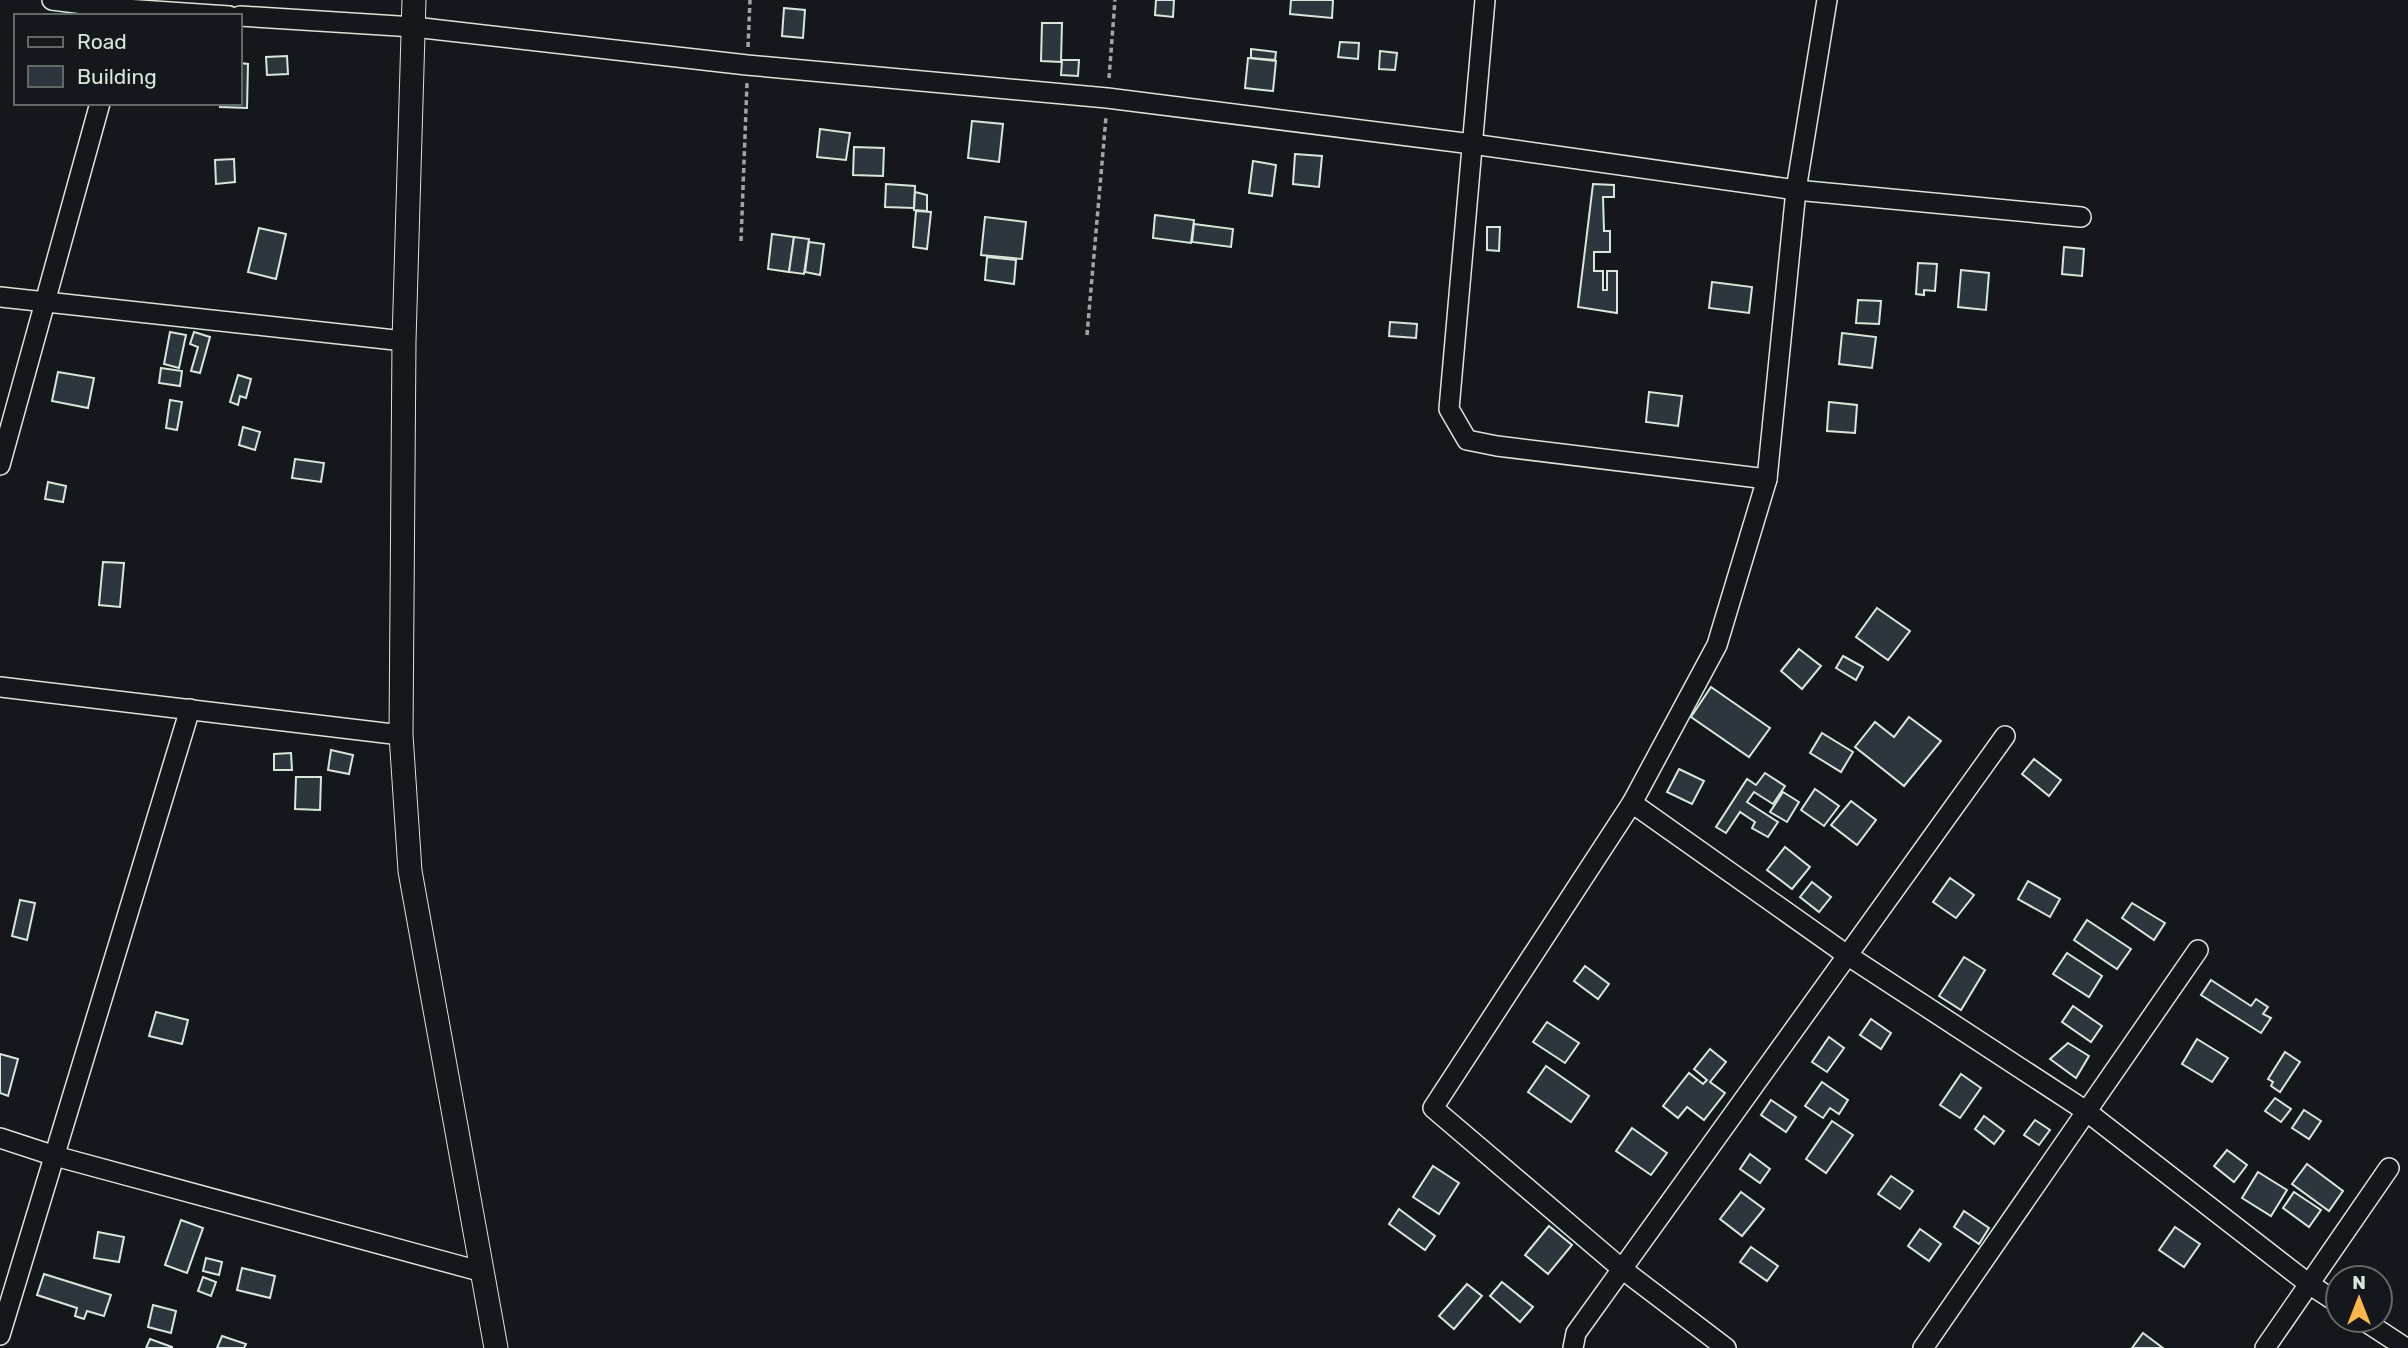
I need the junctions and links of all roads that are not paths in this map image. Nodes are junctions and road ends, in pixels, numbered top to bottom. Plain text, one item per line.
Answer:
1 (52, 0) edge
2 (414, 0) edge
3 (1485, 0) edge
4 (1827, 0) edge
5 (125, 8) edge
6 (203, 14) edge
7 (242, 16) edge
8 (414, 27) junction
9 (99, 105) edge
10 (1472, 144) junction
11 (1796, 190) junction
12 (2081, 217) dead end
13 (0, 297) edge
14 (46, 302) junction
15 (404, 341) junction
16 (0, 465) edge
17 (1767, 479) junction
18 (0, 687) edge
19 (190, 709) junction
20 (401, 735) junction
21 (2005, 736) dead end
22 (1632, 803) junction
23 (2198, 950) dead end
24 (1847, 955) junction
25 (2086, 1111) junction
26 (0, 1138) edge
27 (55, 1156) junction
28 (2389, 1168) dead end
29 (1622, 1269) junction
30 (484, 1272) junction
31 (2309, 1284) junction
32 (2324, 1294) edge
33 (2384, 1334) edge
34 (0, 1335) edge
35 (496, 1348) edge
36 (1573, 1348) edge
37 (1726, 1348) edge
38 (1923, 1348) edge
39 (2265, 1348) edge
40 (2406, 1348) edge

1 - 5 street
2 - 8 street
3 - 10 street
4 - 11 street
5 - 6 street
7 - 8 street
8 - 10 street
8 - 15 street
9 - 14 street
10 - 11 street
10 - 17 street
11 - 12 street
11 - 17 street
13 - 14 street
14 - 15 street
14 - 16 street
15 - 20 street
17 - 22 street
18 - 19 street
19 - 20 street
19 - 27 street
20 - 30 street
21 - 24 street
22 - 24 street
22 - 29 street
23 - 25 street
24 - 25 street
24 - 29 street
25 - 31 street
25 - 38 street
26 - 27 street
27 - 30 street
27 - 34 street
28 - 31 street
29 - 36 street
29 - 37 street
30 - 35 street
31 - 32 street
31 - 39 street
33 - 40 street

